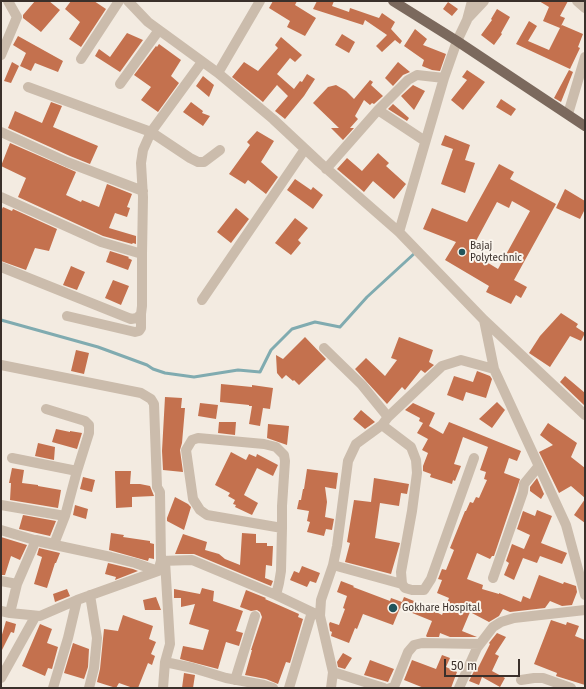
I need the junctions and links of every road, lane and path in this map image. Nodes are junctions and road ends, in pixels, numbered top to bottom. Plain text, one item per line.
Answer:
1 (8, 1) edge
2 (119, 1) edge
3 (128, 1) edge
4 (260, 1) edge
5 (394, 1) edge
6 (472, 1) edge
7 (484, 1) edge
8 (577, 1) edge
9 (585, 8) edge
10 (467, 20) junction
11 (159, 30) junction
12 (457, 41) junction
13 (1, 55) edge
14 (585, 57) edge
15 (81, 59) dead end
16 (202, 62) junction
17 (218, 73) junction
18 (444, 78) junction
19 (120, 84) dead end
20 (28, 87) dead end
21 (378, 110) junction
22 (568, 114) junction
23 (585, 126) edge
24 (1, 132) edge
25 (151, 132) junction
26 (425, 142) junction
27 (305, 149) junction
28 (220, 150) dead end
29 (326, 169) junction
30 (143, 191) junction
31 (1, 197) edge
32 (399, 232) junction
33 (142, 254) junction
34 (1, 267) edge
35 (202, 300) dead end
36 (141, 314) junction
37 (67, 316) dead end
38 (484, 320) junction
39 (324, 348) dead end
40 (1, 365) edge
41 (494, 369) junction
42 (46, 409) dead end
43 (585, 415) edge
44 (385, 421) junction
45 (12, 458) dead end
46 (474, 458) dead end
47 (538, 467) junction
48 (77, 471) junction
49 (1, 505) edge
50 (65, 516) junction
51 (282, 528) junction
52 (1, 530) edge
53 (36, 540) junction
54 (54, 544) junction
55 (161, 564) junction
56 (332, 565) junction
57 (493, 578) dead end
58 (1, 581) edge
59 (17, 584) junction
60 (402, 584) junction
61 (585, 594) edge
62 (90, 595) junction
63 (276, 595) junction
64 (77, 600) junction
65 (585, 610) edge
66 (6, 612) edge
67 (316, 614) junction
68 (255, 616) dead end
69 (35, 617) junction
70 (480, 644) junction
71 (165, 662) junction
72 (333, 672) junction
73 (1, 678) edge
74 (230, 679) junction
75 (521, 680) dead end
76 (267, 687) edge
77 (52, 688) edge
78 (89, 688) edge
79 (163, 688) edge
80 (223, 688) edge
81 (289, 688) edge
82 (331, 688) edge
83 (384, 688) edge
84 (390, 688) edge
85 (459, 688) edge
86 (571, 688) edge

1 - 13 street
2 - 15 street
3 - 11 street
4 - 17 street
5 - 12 main road
6 - 10 street
7 - 10 street
8 - 9 street
10 - 12 street
11 - 16 street
11 - 19 street
12 - 18 street
12 - 22 main road
14 - 22 street
16 - 17 street
16 - 25 street
17 - 27 street
18 - 21 street
18 - 26 street
20 - 25 street
21 - 26 street
21 - 29 street
22 - 23 main road
24 - 30 street
25 - 28 street
25 - 30 street
26 - 32 street
27 - 29 street
27 - 35 street
29 - 32 street
30 - 33 street
31 - 33 street
32 - 38 street
33 - 36 street
34 - 36 street
36 - 37 street
38 - 41 street
38 - 43 street
39 - 44 street
40 - 55 street
41 - 44 street
41 - 47 street
42 - 48 street
44 - 56 street
44 - 60 street
45 - 48 street
46 - 60 street
47 - 57 street
47 - 61 street
48 - 50 street
49 - 50 street
50 - 54 street
51 - 51 street
51 - 63 street
52 - 53 street
53 - 54 street
53 - 59 street
54 - 55 street
55 - 62 street
55 - 63 street
55 - 71 street
56 - 60 street
56 - 67 street
58 - 59 street
59 - 66 street
62 - 64 street
62 - 78 street
63 - 67 street
64 - 69 street
64 - 77 street
65 - 70 street
66 - 69 street
67 - 72 street
67 - 81 street
68 - 74 street
69 - 73 street
70 - 84 street
70 - 85 street
71 - 74 street
71 - 79 street
72 - 82 street
72 - 83 street
74 - 76 street
74 - 80 street
75 - 86 street

